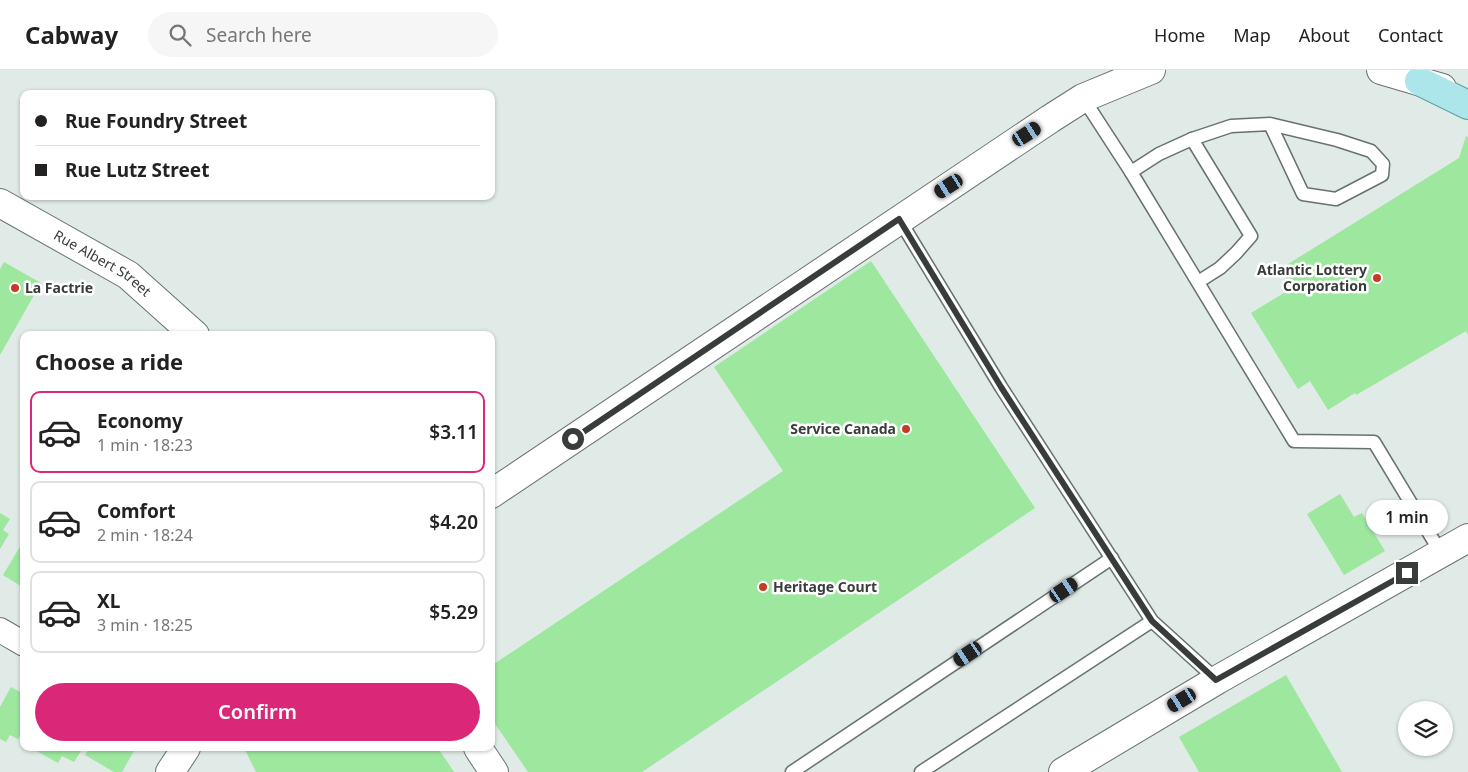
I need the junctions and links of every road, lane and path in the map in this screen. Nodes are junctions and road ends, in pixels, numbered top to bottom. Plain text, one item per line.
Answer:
1 (1151, 70) edge
2 (1381, 70) edge
3 (1419, 81) junction
4 (1468, 96) edge
5 (1084, 98) junction
6 (1468, 105) edge
7 (1270, 124) junction
8 (1192, 139) junction
9 (1131, 172) junction
10 (0, 203) edge
11 (899, 219) junction
12 (1198, 282) junction
13 (191, 331) edge
14 (495, 491) edge
15 (1468, 538) edge
16 (1441, 553) junction
17 (1112, 558) junction
18 (1152, 621) junction
19 (0, 630) edge
20 (20, 642) edge
21 (1216, 680) junction
22 (184, 751) edge
23 (480, 751) edge
24 (170, 772) edge
25 (494, 772) edge
26 (792, 772) edge
27 (921, 772) edge
28 (1063, 772) edge

1 - 5 street
2 - 3 street
3 - 4 street
3 - 6 main road
5 - 9 lane
5 - 11 street
7 - 7 lane
7 - 8 lane
8 - 9 lane
8 - 12 lane
9 - 12 lane
10 - 13 street, Rue Albert Street
11 - 14 street
11 - 17 lane
12 - 16 lane
15 - 16 street
16 - 21 street
17 - 18 lane
17 - 26 lane
18 - 21 lane
18 - 27 lane
19 - 20 street
21 - 28 street
22 - 24 street
23 - 25 street

